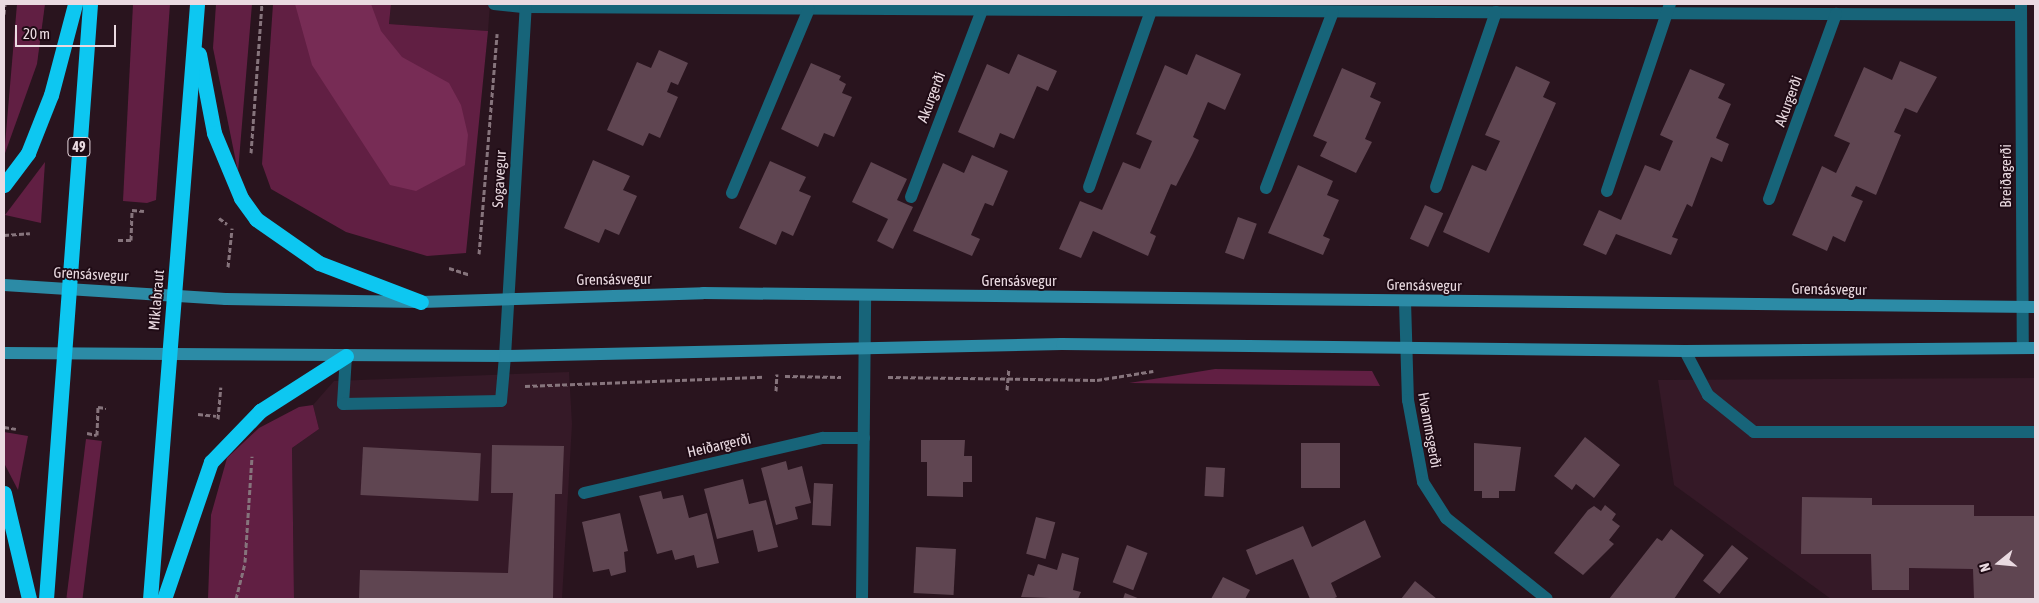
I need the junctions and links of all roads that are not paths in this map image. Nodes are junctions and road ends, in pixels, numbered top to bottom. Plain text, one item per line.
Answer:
1 (75, 4) edge
2 (90, 4) edge
3 (197, 4) edge
4 (494, 4) edge
5 (525, 6) edge
6 (908, 6) edge
7 (1053, 7) edge
8 (1243, 7) edge
9 (1417, 8) edge
10 (1670, 8) edge
11 (809, 9) junction
12 (982, 10) junction
13 (2021, 10) edge
14 (1151, 11) junction
15 (1333, 12) junction
16 (1496, 12) junction
17 (1836, 14) junction
18 (195, 35) junction
19 (4, 185) edge
20 (1436, 187) dead end
21 (1089, 188) dead end
22 (1266, 188) dead end
23 (1607, 191) dead end
24 (732, 193) dead end
25 (911, 196) dead end
26 (1769, 199) dead end
27 (4, 285) edge
28 (68, 289) junction
29 (174, 296) junction
30 (864, 296) junction
31 (508, 298) junction
32 (1405, 301) junction
33 (421, 302) junction
34 (2022, 307) junction
35 (2035, 307) edge
36 (2029, 348) edge
37 (864, 349) junction
38 (1404, 349) junction
39 (1686, 351) junction
40 (4, 353) edge
41 (64, 354) junction
42 (168, 356) junction
43 (346, 356) junction
44 (505, 356) junction
45 (2035, 432) edge
46 (864, 438) junction
47 (4, 493) edge
48 (584, 493) dead end
49 (29, 599) edge
50 (46, 599) edge
51 (150, 599) edge
52 (164, 599) edge
53 (862, 599) edge
54 (1548, 599) edge

1 - 19 highway
2 - 28 highway, 49
3 - 18 highway, Miklabraut
4 - 5 street
5 - 11 street
5 - 31 street, Sogavegur
6 - 11 street
6 - 12 street
7 - 12 street
7 - 14 street
8 - 14 street
8 - 15 street
9 - 15 street
9 - 16 street
10 - 16 street
10 - 17 street
10 - 23 street
11 - 24 street
12 - 25 street, Akurgerði
13 - 17 street
13 - 34 street, Breiðagerði
14 - 21 street
15 - 22 street
16 - 20 street
17 - 26 street, Akurgerði
18 - 29 highway, Miklabraut
18 - 33 highway
27 - 28 main road, Grensásvegur
28 - 29 main road, Grensásvegur
28 - 41 highway, 49
29 - 33 main road, Grensásvegur
29 - 42 highway, Miklabraut
30 - 31 main road, Grensásvegur
30 - 32 main road, Grensásvegur
30 - 37 street
31 - 33 main road, Grensásvegur
31 - 44 street, Sogavegur
32 - 34 main road, Grensásvegur
32 - 38 street, Hvammsgerði
34 - 35 main road, Grensásvegur
34 - 36 street, Breiðagerði
36 - 39 main road
37 - 38 main road
37 - 44 main road
37 - 46 street
38 - 39 main road
38 - 54 street, Hvammsgerði
39 - 45 street
40 - 41 main road
41 - 42 main road
41 - 50 highway, 49
42 - 43 main road
42 - 51 highway, Miklabraut
43 - 44 main road
43 - 44 street, Sogavegur
43 - 52 highway
46 - 48 street, Heiðargerði
46 - 53 street
47 - 49 highway

